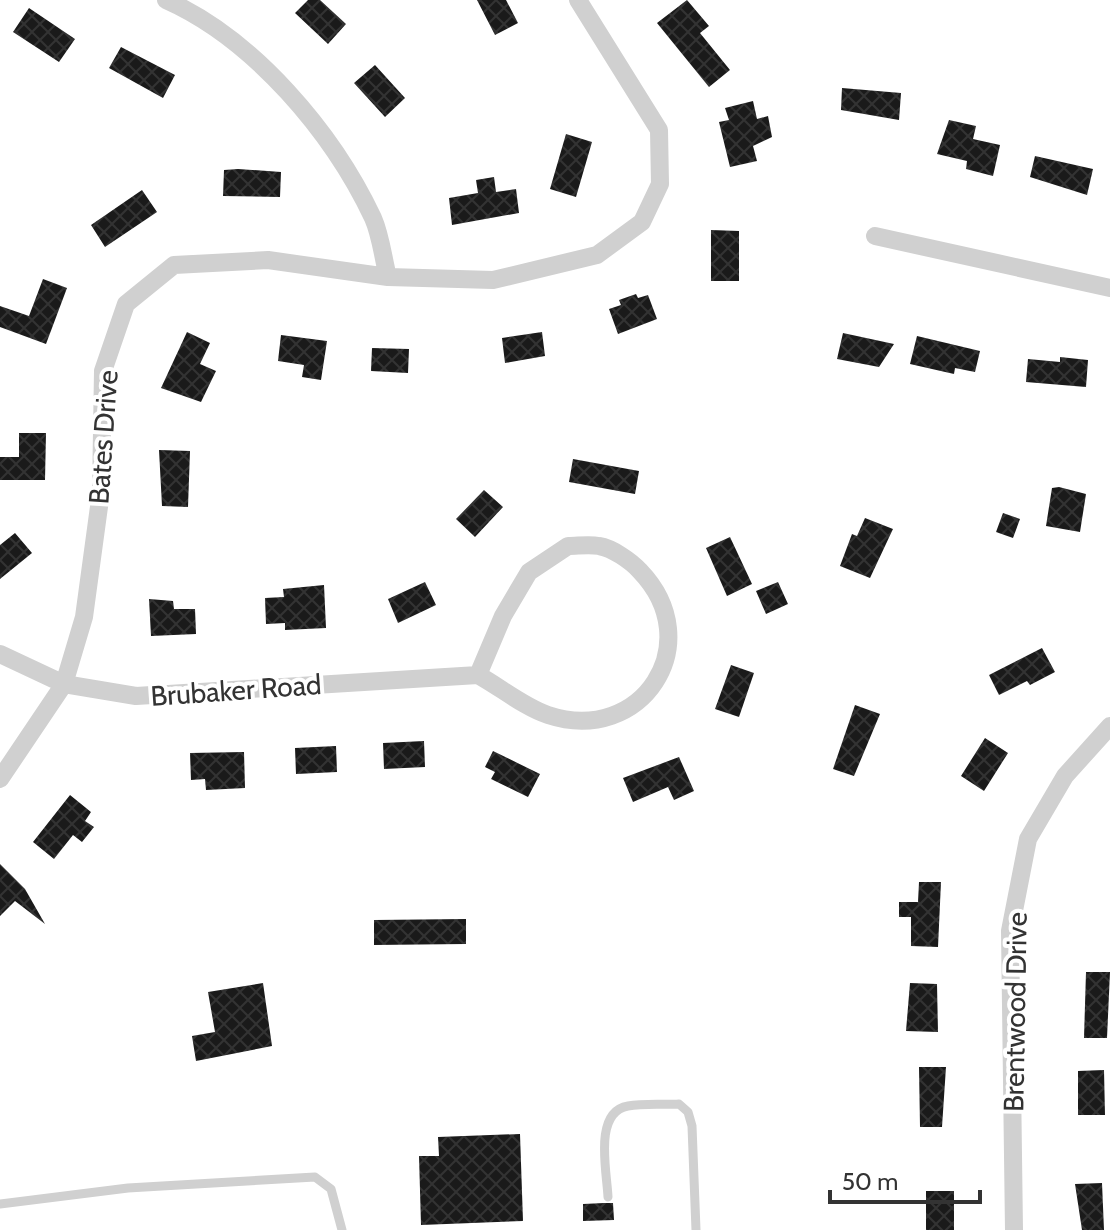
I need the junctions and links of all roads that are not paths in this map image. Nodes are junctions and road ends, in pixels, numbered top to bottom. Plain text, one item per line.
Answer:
1 (166, 0) edge
2 (578, 0) edge
3 (875, 236) dead end
4 (388, 277) junction
5 (1110, 288) edge
6 (0, 654) edge
7 (478, 675) junction
8 (64, 684) junction
9 (1110, 726) edge
10 (0, 779) edge
11 (608, 1197) dead end
12 (0, 1204) edge
13 (342, 1230) edge
14 (696, 1230) edge
15 (1014, 1230) edge

1 - 4 street
2 - 4 street, Bates Drive
3 - 5 street
4 - 8 street, Bates Drive
6 - 8 street, Brubaker Road
7 - 7 street
7 - 8 street, Brubaker Road
8 - 10 street, Bates Drive
9 - 15 street, Brentwood Drive
11 - 14 lane
12 - 13 lane

